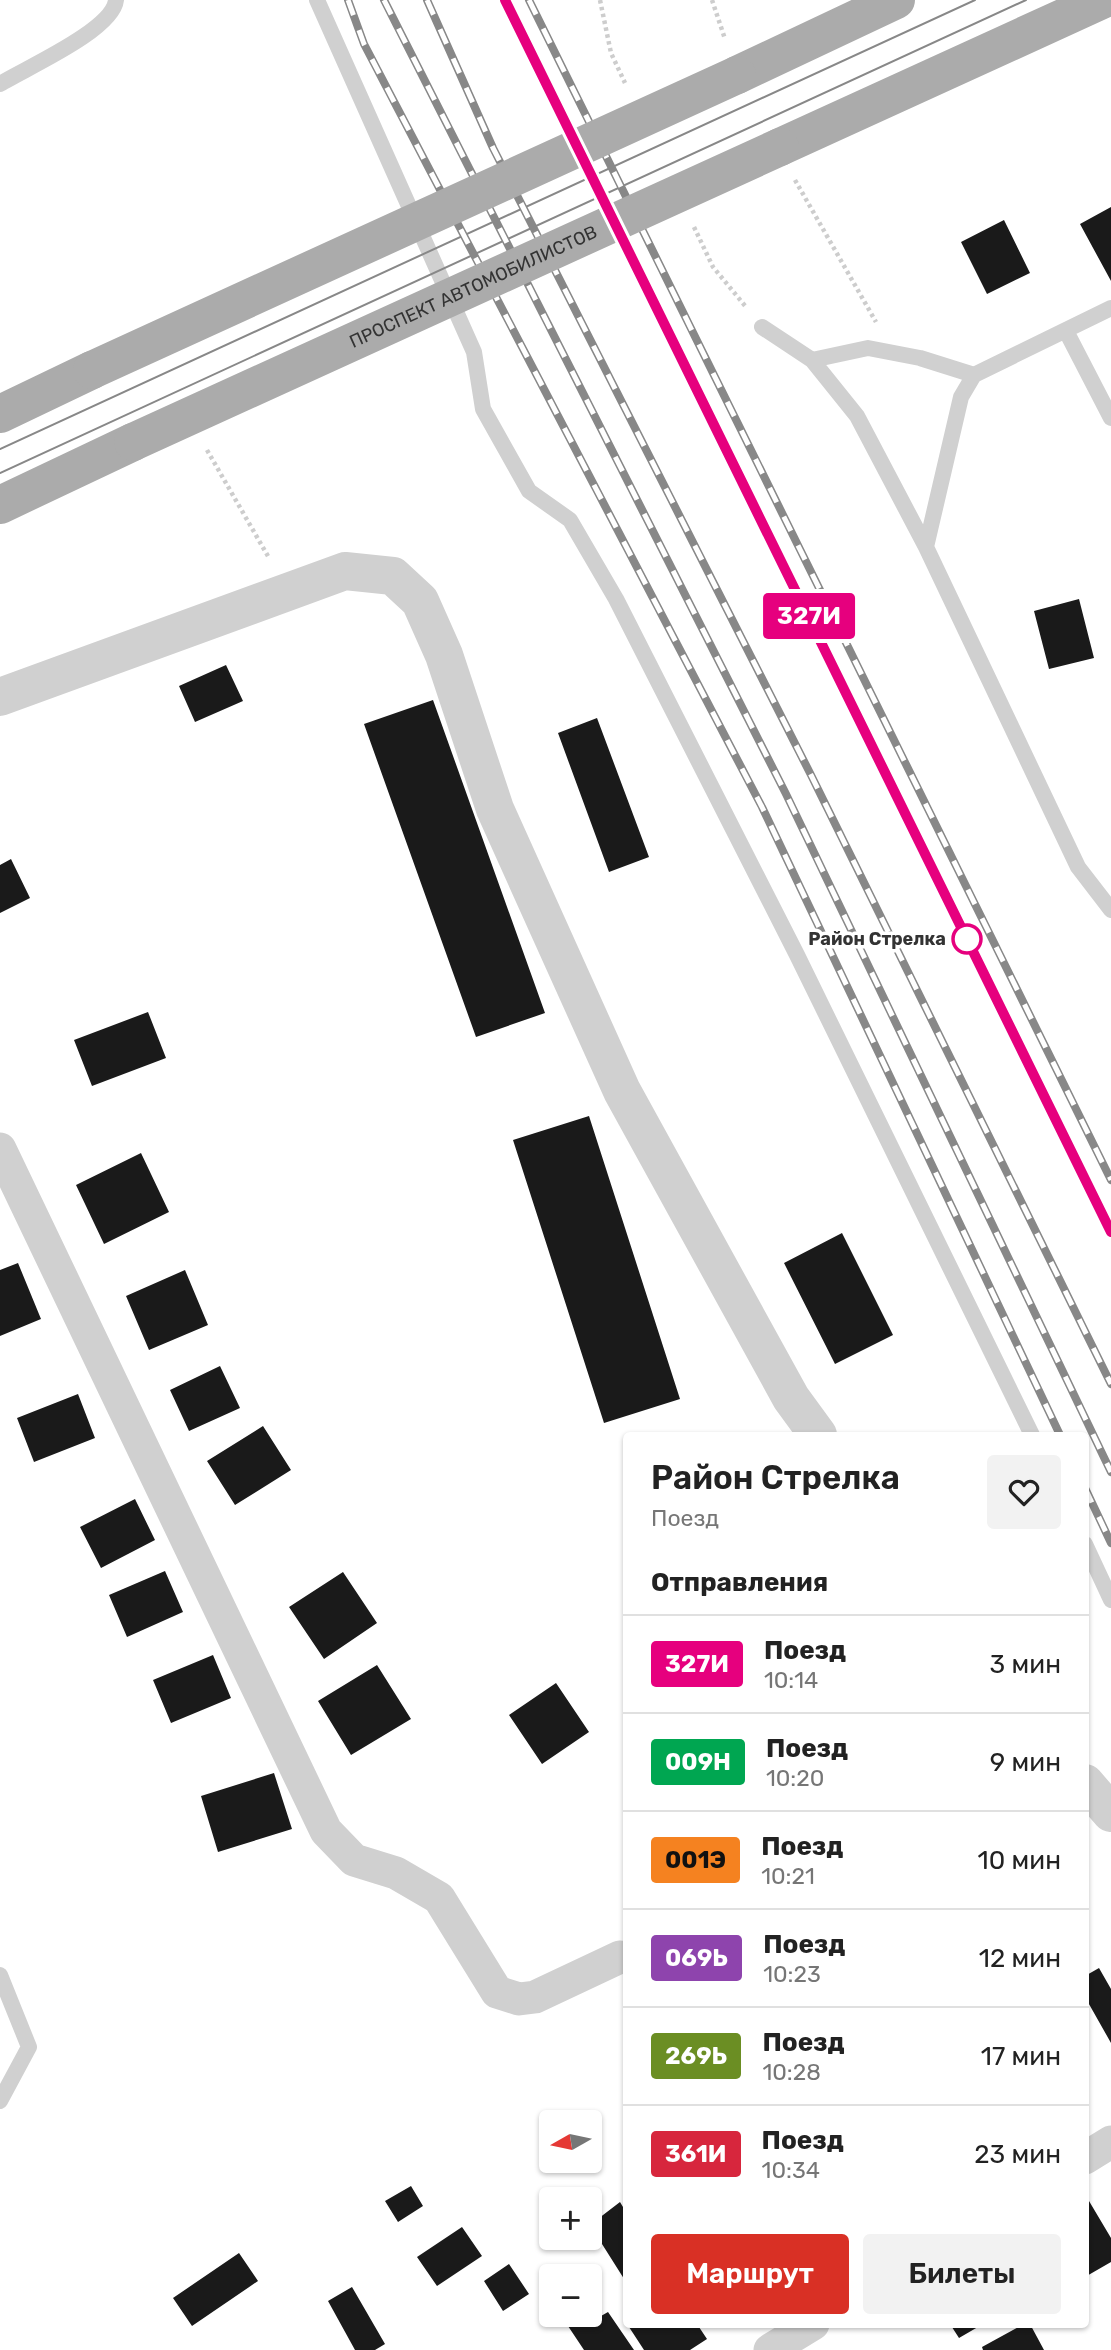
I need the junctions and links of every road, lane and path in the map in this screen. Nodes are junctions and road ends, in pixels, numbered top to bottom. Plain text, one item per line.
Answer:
1 (116, 0) edge
2 (317, 0) edge
3 (712, 0) edge
4 (896, 0) edge
5 (1102, 0) edge
6 (731, 58) junction
7 (0, 84) edge
8 (785, 159) junction
9 (1111, 308) edge
10 (762, 327) dead end
11 (1066, 331) junction
12 (894, 353) junction
13 (812, 360) junction
14 (974, 375) junction
15 (0, 414) edge
16 (1111, 418) edge
17 (204, 446) dead end
18 (0, 505) edge
19 (926, 547) junction
20 (289, 592) junction
21 (0, 697) edge
22 (1111, 910) edge
23 (0, 1149) edge
24 (816, 1432) edge
25 (1031, 1432) edge
26 (1089, 1553) edge
27 (1111, 1600) edge
28 (1089, 1788) edge
29 (1111, 1813) edge
30 (620, 1957) dead end
31 (0, 1975) edge
32 (0, 2101) edge
33 (1111, 2142) edge
34 (1089, 2156) edge
35 (806, 2328) edge
36 (770, 2350) edge

1 - 7 lane
2 - 25 lane
3 - 6 path
4 - 6 main road
5 - 8 main road, ПРОСПЕКТ АВТОМОБИЛИСТОВ
6 - 15 main road, bridge
8 - 12 path
8 - 18 main road, ПРОСПЕКТ АВТОМОБИЛИСТОВ, bridge
9 - 11 lane
10 - 13 lane
11 - 14 lane
11 - 16 lane
12 - 13 lane
12 - 14 lane
13 - 19 lane
14 - 19 lane
17 - 20 path
19 - 22 lane
20 - 21 street
20 - 24 street
23 - 30 street
26 - 27 lane
28 - 29 street
31 - 32 lane
33 - 34 street
35 - 36 street

